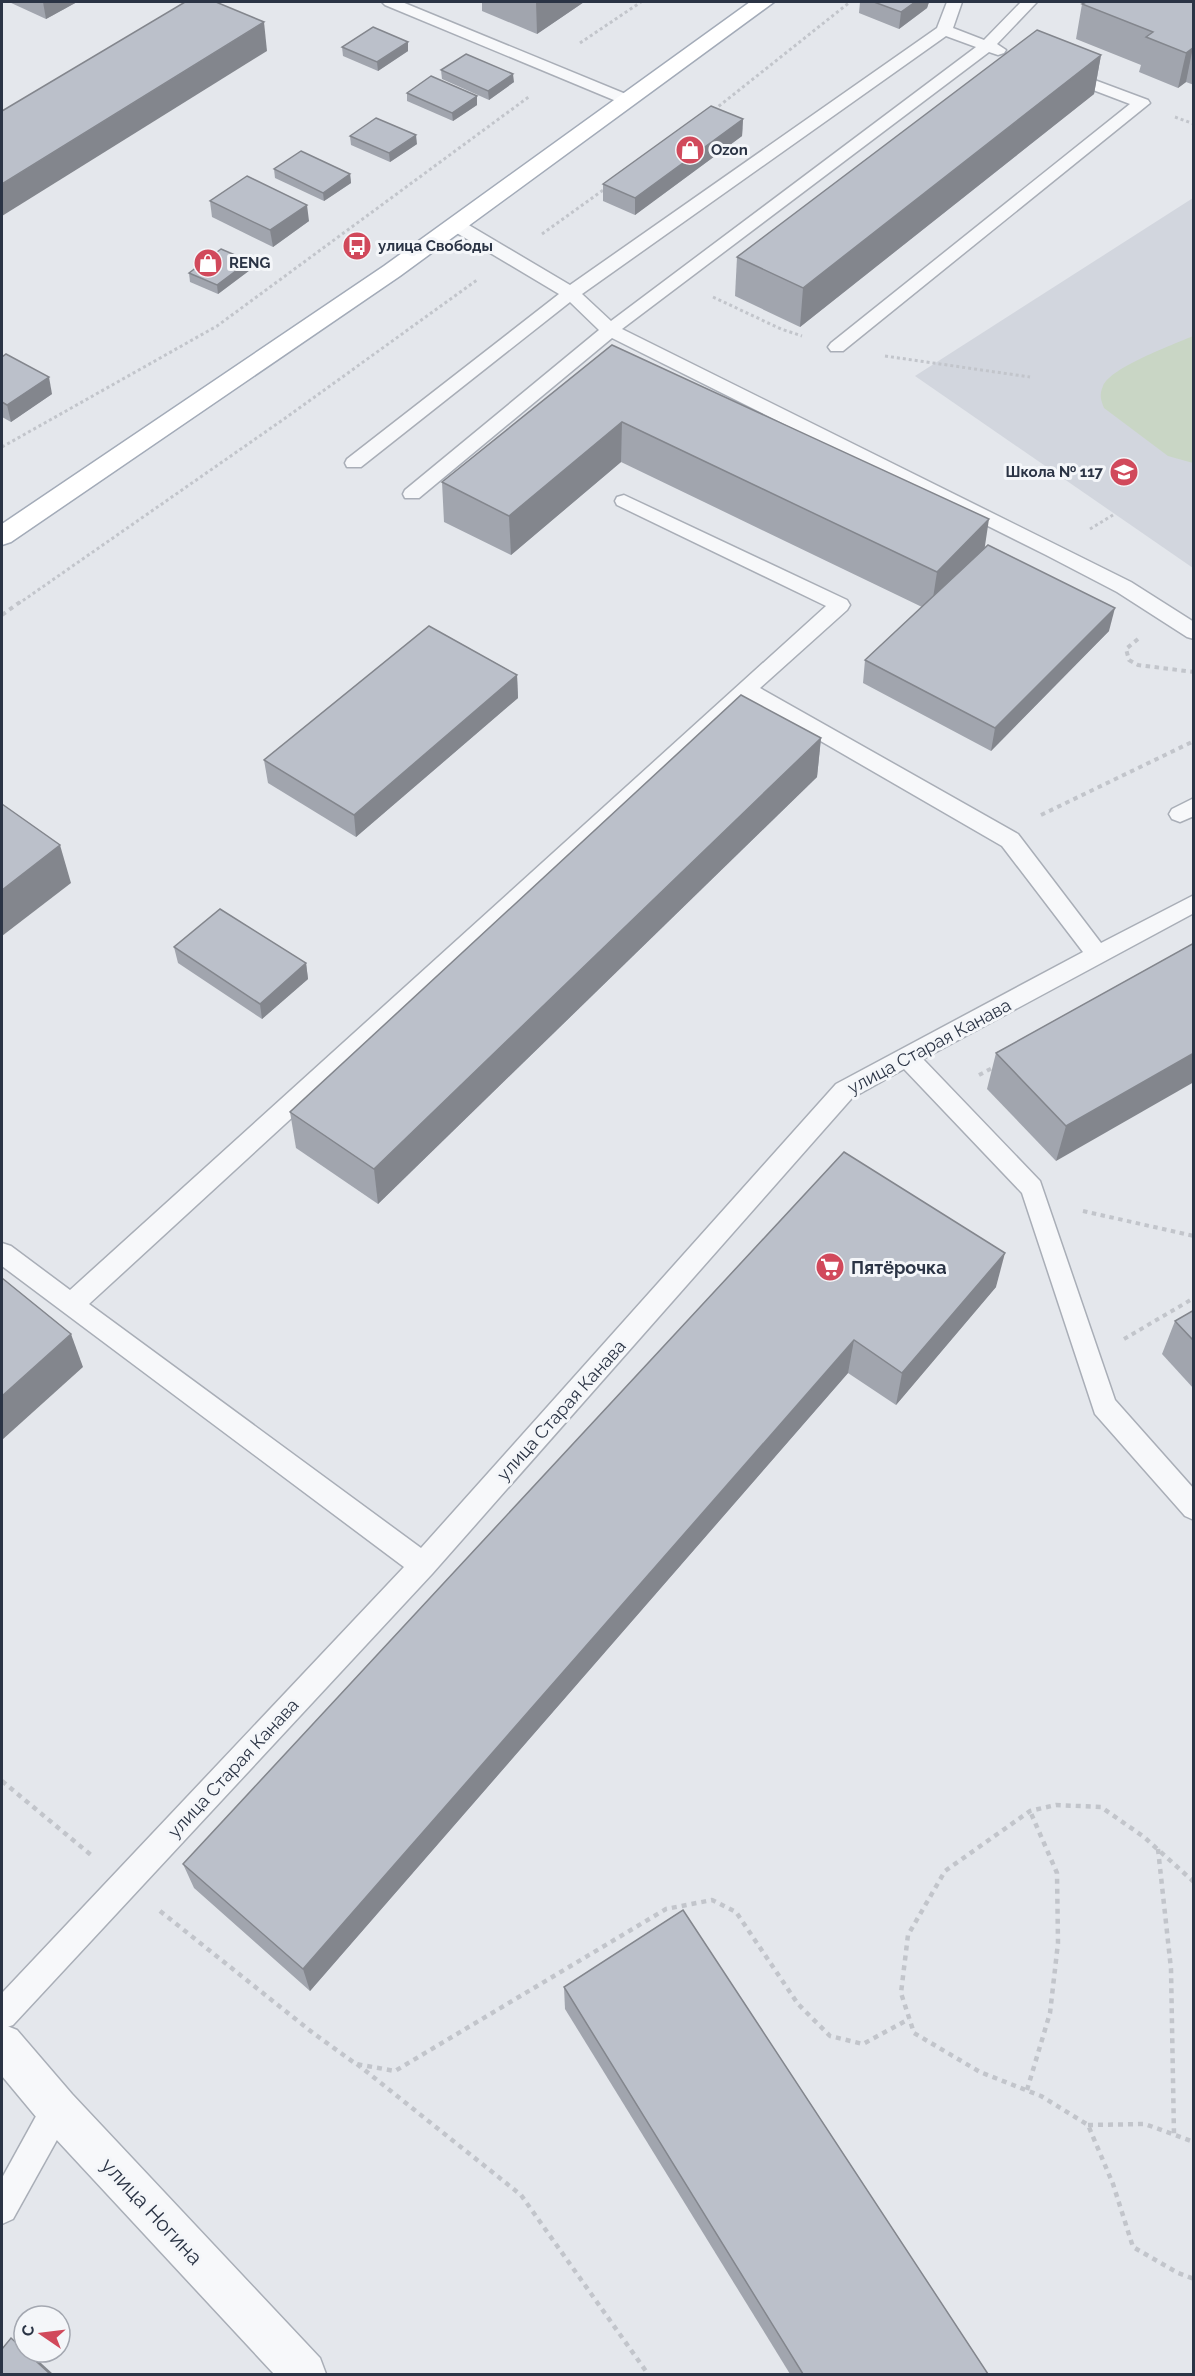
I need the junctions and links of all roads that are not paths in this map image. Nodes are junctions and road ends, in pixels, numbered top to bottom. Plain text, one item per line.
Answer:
1 (390, 2) edge
2 (437, 2) edge
3 (763, 2) edge
4 (954, 2) edge
5 (1029, 2) edge
6 (418, 14) junction
7 (944, 30) junction
8 (987, 46) junction
9 (1009, 54) edge
10 (1054, 70) edge
11 (627, 100) junction
12 (456, 225) junction
13 (571, 293) junction
14 (610, 330) junction
15 (837, 347) road end
16 (354, 463) dead end
17 (412, 494) dead end
18 (624, 501) dead end
19 (2, 536) edge
20 (1194, 632) edge
21 (746, 689) junction
22 (1194, 903) edge
23 (1098, 956) junction
24 (907, 1057) junction
25 (2, 1252) edge
26 (71, 1305) junction
27 (1194, 1508) edge
28 (423, 1565) junction
29 (2, 2014) edge
30 (2, 2045) edge
31 (57, 2109) junction
32 (2, 2208) edge
33 (304, 2374) edge

1 - 6 lane
2 - 6 lane
3 - 11 main road
4 - 7 lane
5 - 8 lane
6 - 11 lane
7 - 8 lane
7 - 13 lane
8 - 9 lane
8 - 14 lane
10 - 15 lane
11 - 12 main road
12 - 13 lane
12 - 19 main road
13 - 14 lane
13 - 16 lane
14 - 17 lane
14 - 20 lane
18 - 21 lane
21 - 23 lane
21 - 26 lane
22 - 23 lane, улица Старая Канава
23 - 24 lane, улица Старая Канава
24 - 27 lane
24 - 28 lane, улица Старая Канава
25 - 26 lane
26 - 28 lane
28 - 29 lane, улица Старая Канава
30 - 31 street, улица Ногина
31 - 32 lane
31 - 33 street, улица Ногина

